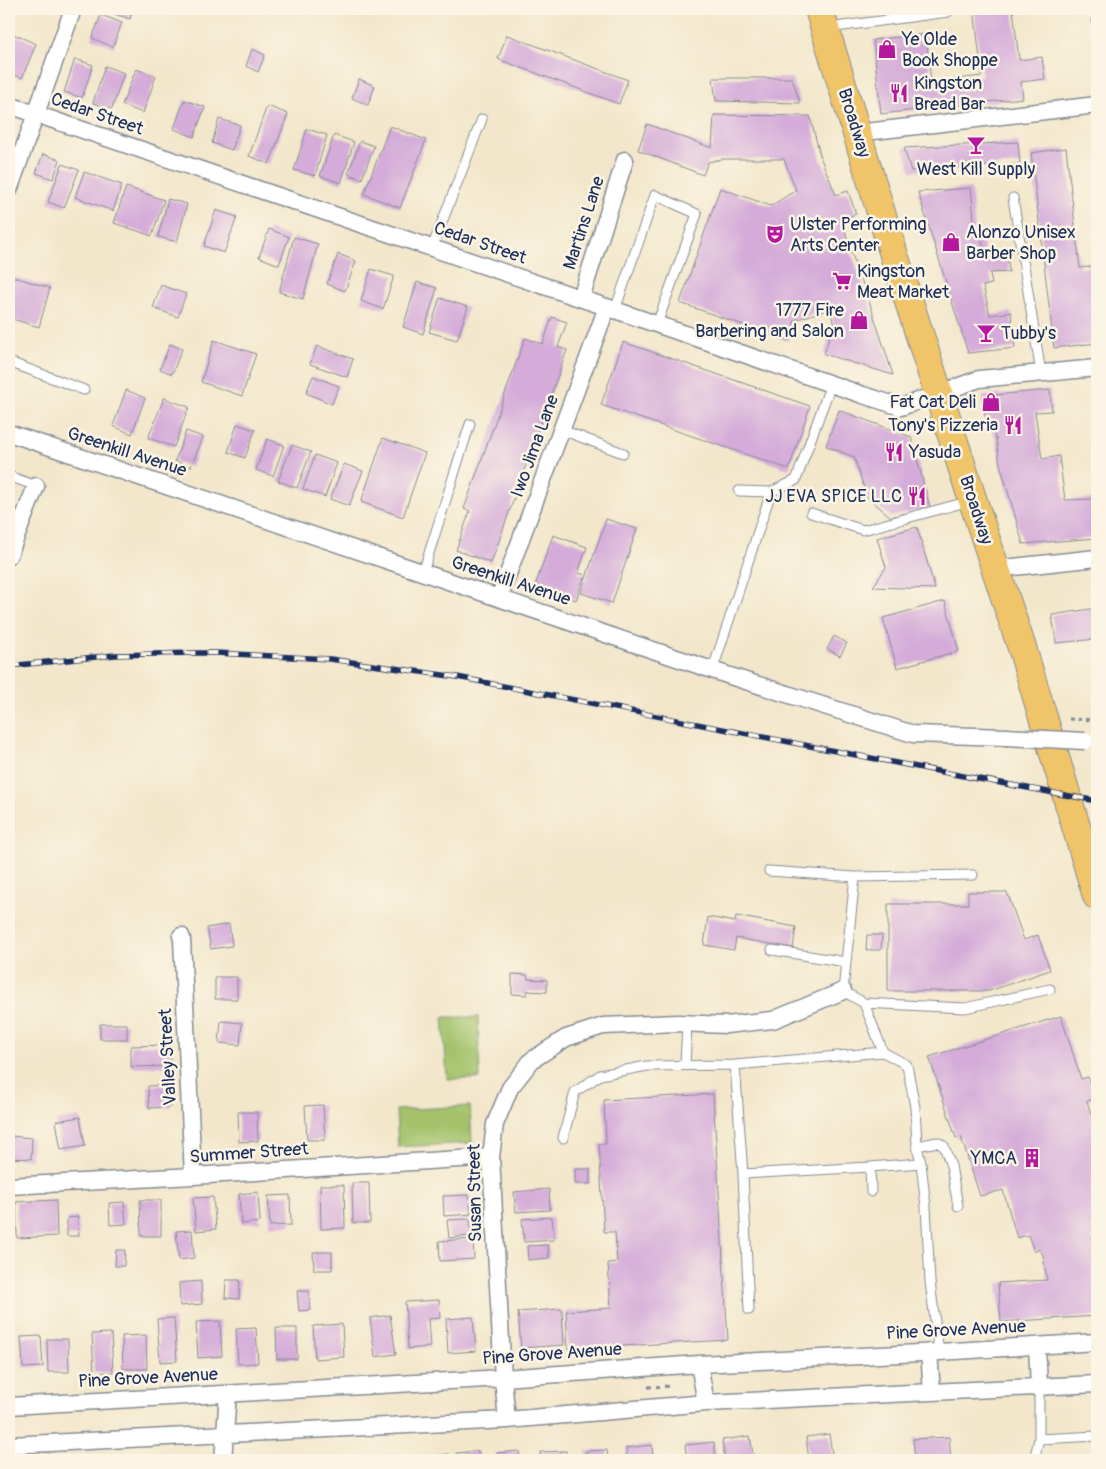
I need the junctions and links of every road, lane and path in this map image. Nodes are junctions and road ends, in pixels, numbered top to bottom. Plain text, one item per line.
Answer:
1 (73, 9) edge
2 (948, 12) dead end
3 (822, 18) edge
4 (9, 105) edge
5 (1097, 105) edge
6 (35, 114) junction
7 (482, 118) dead end
8 (857, 133) junction
9 (625, 160) dead end
10 (9, 190) edge
11 (1013, 198) dead end
12 (432, 248) junction
13 (581, 298) junction
14 (611, 309) junction
15 (657, 324) junction
16 (9, 362) edge
17 (1097, 368) edge
18 (1041, 373) junction
19 (830, 384) junction
20 (84, 390) dead end
21 (938, 392) junction
22 (470, 424) dead end
23 (562, 430) junction
24 (9, 433) edge
25 (623, 453) dead end
26 (9, 476) edge
27 (36, 486) joint
28 (738, 491) dead end
29 (771, 492) junction
30 (973, 500) junction
31 (811, 513) dead end
32 (9, 555) edge
33 (1097, 558) edge
34 (995, 569) junction
35 (423, 572) junction
36 (499, 598) junction
37 (713, 669) junction
38 (1069, 719) dead end
39 (1097, 720) edge
40 (1091, 741) edge
41 (769, 871) dead end
42 (973, 875) dead end
43 (855, 877) junction
44 (1097, 896) edge
45 (181, 936) dead end
46 (772, 950) dead end
47 (846, 962) junction
48 (1050, 988) dead end
49 (843, 991) junction
50 (864, 1003) junction
51 (687, 1023) junction
52 (882, 1052) junction
53 (685, 1065) junction
54 (735, 1065) junction
55 (563, 1138) dead end
56 (917, 1146) junction
57 (491, 1157) junction
58 (920, 1163) junction
59 (870, 1167) junction
60 (743, 1174) junction
61 (193, 1176) junction
62 (9, 1186) edge
63 (871, 1192) dead end
64 (958, 1206) dead end
65 (749, 1310) dead end
66 (1097, 1342) edge
67 (1037, 1346) junction
68 (934, 1352) junction
69 (699, 1364) junction
70 (503, 1378) junction
71 (1097, 1384) edge
72 (1039, 1387) junction
73 (932, 1392) junction
74 (228, 1394) junction
75 (706, 1404) junction
76 (9, 1406) edge
77 (507, 1420) junction
78 (226, 1434) junction
79 (1097, 1436) edge
80 (1040, 1438) junction
81 (9, 1445) edge
82 (224, 1460) edge
83 (1034, 1460) edge

1 - 6 street
2 - 3 lane
3 - 8 highway, Broadway
4 - 6 street, Cedar Street
5 - 8 street
6 - 10 street
6 - 12 street, Cedar Street
7 - 12 lane
8 - 21 highway, Broadway
9 - 13 street, Martins Lane
11 - 18 lane
12 - 13 street, Cedar Street
13 - 14 street, Cedar Street
14 - 15 street, Cedar Street
14 - 15 lane
14 - 23 street, Iwo Jima Lane
15 - 19 street, Cedar Street
16 - 20 lane
17 - 18 street, Cedar Street
18 - 21 street, Cedar Street
19 - 21 street, Cedar Street
19 - 29 lane
21 - 30 highway, Broadway
22 - 35 lane
23 - 25 lane
23 - 36 street, Iwo Jima Lane
24 - 35 street, Greenkill Avenue
26 - 27 lane
27 - 32 street
28 - 29 lane
29 - 37 lane
30 - 31 lane
30 - 34 highway, Broadway
33 - 34 street
34 - 44 highway, Broadway
35 - 36 street, Greenkill Avenue
36 - 37 street, Greenkill Avenue
37 - 40 street, Greenkill Avenue, bridge
38 - 39 path
41 - 43 lane
42 - 43 lane
43 - 47 lane
45 - 61 street, Valley Street
46 - 47 lane
47 - 49 lane
48 - 50 lane
49 - 50 lane
49 - 51 street, Susan Street
50 - 52 lane
51 - 53 lane
51 - 57 street, Susan Street
52 - 54 lane
52 - 56 lane
53 - 54 lane
53 - 55 lane
54 - 60 lane
56 - 58 lane
56 - 64 lane
57 - 61 street, Summer Street
57 - 70 street, Susan Street
58 - 59 lane
58 - 68 lane
59 - 60 lane
59 - 63 lane
60 - 65 lane
61 - 62 street, Summer Street
66 - 67 street, Pine Grove Avenue
67 - 68 street, Pine Grove Avenue
67 - 72 street
68 - 69 street, Pine Grove Avenue
68 - 73 street
69 - 70 street, Pine Grove Avenue
69 - 75 street
70 - 74 street, Pine Grove Avenue
70 - 77 street, Susan Street
71 - 72 street
72 - 73 street
72 - 80 lane
73 - 75 street
74 - 76 street, Pine Grove Avenue
74 - 78 street
75 - 77 street
77 - 78 street
78 - 81 street
78 - 82 street
79 - 80 lane
80 - 83 lane

